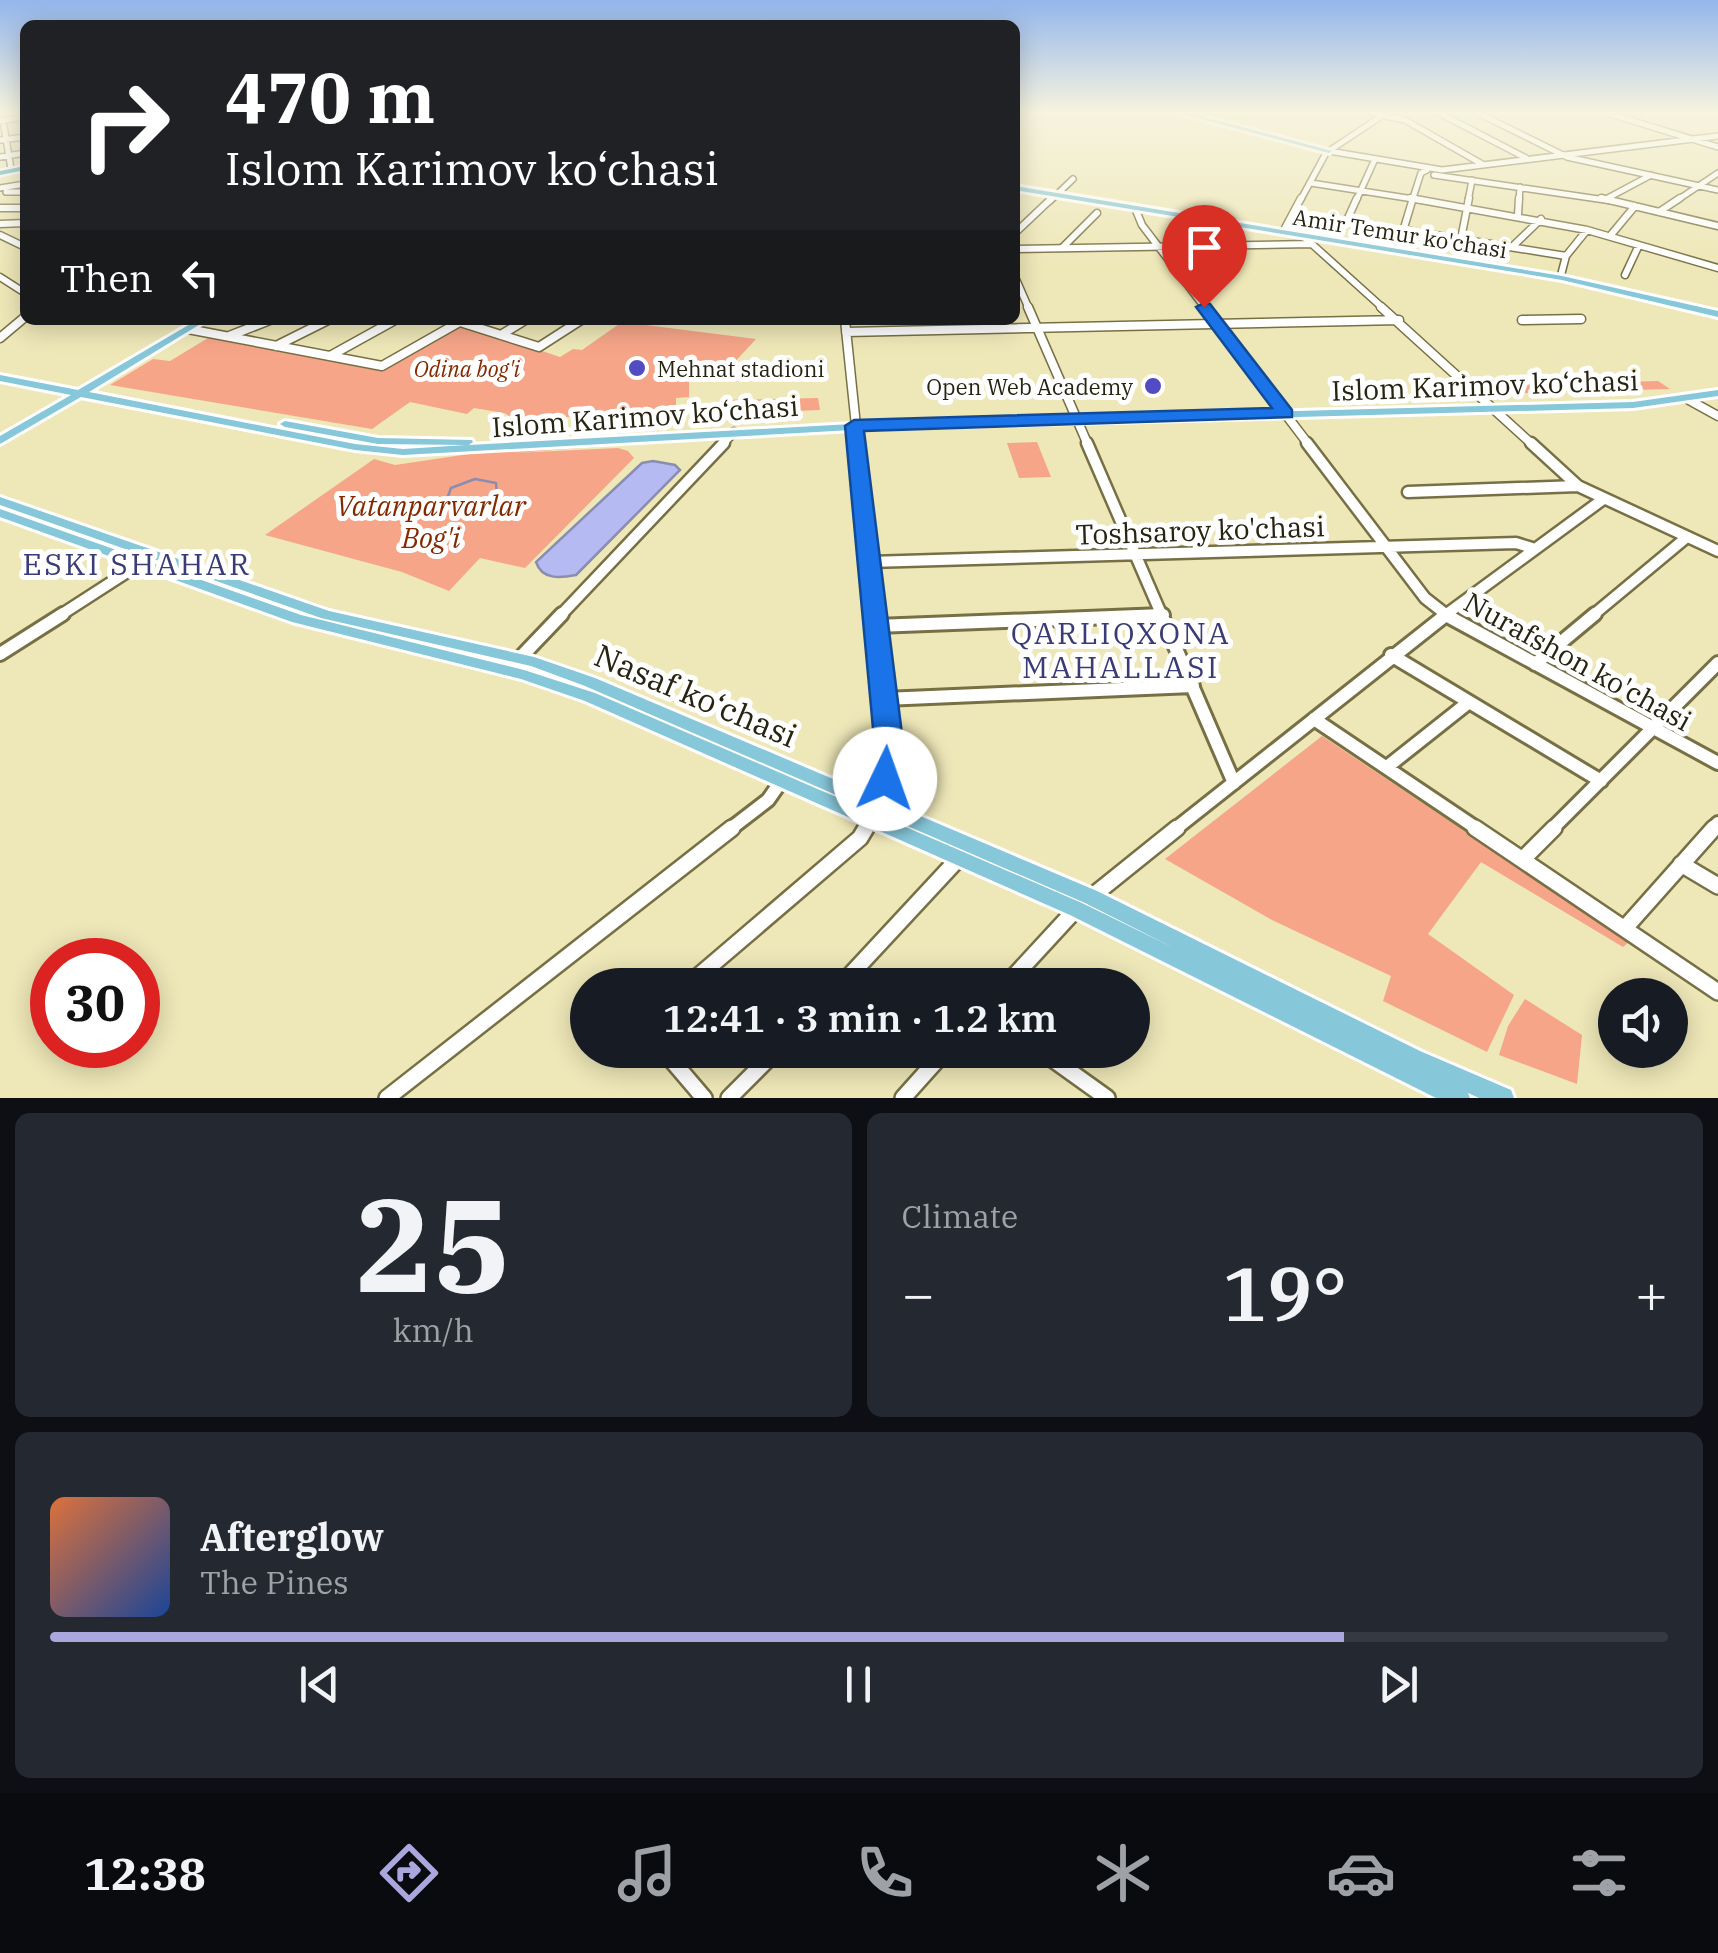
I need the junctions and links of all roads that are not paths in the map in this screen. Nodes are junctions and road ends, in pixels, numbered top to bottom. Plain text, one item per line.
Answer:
1 (8, 164) edge
2 (1321, 164) edge
3 (1373, 164) edge
4 (1392, 164) edge
5 (1481, 164) edge
6 (1603, 164) edge
7 (20, 168) edge
8 (11, 169) junction
9 (0, 172) edge
10 (1424, 172) junction
11 (1717, 174) edge
12 (1651, 175) junction
13 (1073, 179) dead end
14 (1472, 180) junction
15 (1310, 183) junction
16 (1520, 186) junction
17 (1699, 186) junction
18 (1020, 187) edge
19 (1361, 190) junction
20 (1718, 190) edge
21 (1055, 194) junction
22 (1412, 198) junction
23 (1605, 200) junction
24 (1468, 206) junction
25 (1636, 206) junction
26 (1135, 208) junction
27 (1659, 212) junction
28 (1097, 213) dead end
29 (1518, 214) junction
30 (1348, 218) dead end
31 (1541, 220) junction
32 (1718, 226) edge
33 (1020, 228) edge
34 (1284, 230) junction
35 (1403, 230) junction
36 (1587, 230) junction
37 (1303, 236) junction
38 (1610, 236) junction
39 (1461, 239) junction
40 (1312, 244) junction
41 (1639, 245) junction
42 (1159, 246) junction
43 (1513, 246) junction
44 (1061, 248) junction
45 (1020, 249) edge
46 (1397, 249) junction
47 (1566, 256) junction
48 (1718, 268) edge
49 (1561, 275) junction
50 (1625, 275) dead end
51 (1020, 289) edge
52 (1718, 312) edge
53 (1582, 318) dead end
54 (1400, 320) junction
55 (1522, 320) dead end
56 (20, 321) edge
57 (1217, 324) junction
58 (190, 325) edge
59 (257, 325) edge
60 (318, 325) edge
61 (387, 325) edge
62 (455, 325) edge
63 (473, 325) edge
64 (517, 325) edge
65 (573, 325) edge
66 (846, 326) edge
67 (1037, 328) junction
68 (501, 335) junction
69 (227, 336) junction
70 (0, 338) edge
71 (276, 346) junction
72 (330, 356) junction
73 (0, 376) edge
74 (1718, 384) edge
75 (80, 390) junction
76 (1718, 393) edge
77 (1689, 400) junction
78 (1489, 405) junction
79 (1283, 410) junction
80 (1076, 415) junction
81 (1718, 416) edge
82 (854, 422) junction
83 (0, 432) edge
84 (734, 432) junction
85 (0, 441) edge
86 (545, 441) junction
87 (1578, 486) junction
88 (1408, 492) dead end
89 (1602, 500) junction
90 (0, 501) edge
91 (0, 513) edge
92 (28, 517) junction
93 (1686, 537) junction
94 (1386, 547) junction
95 (1532, 548) junction
96 (1718, 551) edge
97 (1136, 554) junction
98 (146, 560) junction
99 (868, 562) junction
100 (1444, 614) junction
101 (1163, 615) junction
102 (876, 626) junction
103 (0, 654) edge
104 (1392, 654) junction
105 (519, 659) junction
106 (1718, 663) edge
107 (1535, 664) junction
108 (1193, 686) junction
109 (884, 699) junction
110 (1469, 702) junction
111 (1314, 719) junction
112 (1654, 728) junction
113 (1718, 762) edge
114 (1387, 767) junction
115 (782, 780) junction
116 (1601, 781) junction
117 (1234, 783) junction
118 (874, 812) junction
119 (1718, 823) edge
120 (958, 858) junction
121 (1522, 859) junction
122 (1681, 864) junction
123 (1718, 886) edge
124 (1091, 897) junction
125 (1076, 909) junction
126 (1624, 928) junction
127 (708, 968) edge
128 (858, 968) edge
129 (1022, 968) edge
130 (1718, 992) edge
131 (678, 1068) edge
132 (759, 1068) edge
133 (930, 1068) edge
134 (1065, 1068) edge
135 (387, 1098) edge
136 (704, 1098) edge
137 (729, 1098) edge
138 (903, 1098) edge
139 (1106, 1098) edge
140 (1459, 1098) edge
141 (1503, 1098) edge

1 - 8 street
2 - 15 street
3 - 19 street
4 - 10 street
5 - 10 street
6 - 12 street
7 - 8 highway
8 - 9 highway
10 - 14 street
10 - 22 street
11 - 17 street
12 - 17 street
12 - 23 street
13 - 21 street
14 - 16 street
14 - 24 street
15 - 19 street
15 - 34 street
16 - 23 street
16 - 29 street
17 - 20 street
17 - 27 street
18 - 21 main road, Amir Temur ko'chasi
19 - 22 street
19 - 30 street
21 - 26 main road, Amir Temur ko'chasi
21 - 33 street
21 - 34 main road, Amir Temur ko'chasi
22 - 24 street
22 - 35 street
23 - 25 street
24 - 29 street
24 - 39 street
25 - 27 street
25 - 38 street
26 - 37 main road, Amir Temur ko'chasi
26 - 42 street, Nurafshon ko'chasi
27 - 32 street
28 - 44 street
29 - 31 street
31 - 36 street
31 - 43 street
34 - 46 main road, Amir Temur ko'chasi
35 - 39 street
35 - 46 street
36 - 38 street
36 - 47 street
37 - 40 street
37 - 46 main road, Amir Temur ko'chasi
38 - 41 street
39 - 43 street
40 - 42 street
40 - 54 street
41 - 48 street
41 - 50 street
42 - 44 street
42 - 57 street, Nurafshon ko'chasi
43 - 47 street
44 - 45 street
46 - 49 main road, Amir Temur ko'chasi
46 - 52 main road, Amir Temur ko'chasi
47 - 49 street
49 - 52 main road, Amir Temur ko'chasi
51 - 67 street
53 - 55 street
54 - 57 street
54 - 78 street
56 - 70 street
57 - 67 street
57 - 79 street, Nurafshon ko'chasi
58 - 69 street
58 - 75 main road
59 - 69 street
60 - 71 street
61 - 72 street
62 - 72 street
63 - 68 street
64 - 68 street
65 - 68 street
66 - 67 street
66 - 82 street
67 - 80 street
69 - 71 street
71 - 72 street
73 - 75 main road, Islom Karimov ko‘chasi
74 - 78 main road, Islom Karimov ko‘chasi
75 - 83 main road
75 - 85 main road
75 - 86 main road, Islom Karimov ko‘chasi
76 - 77 main road, Islom Karimov ko‘chasi
77 - 78 main road, Islom Karimov ko‘chasi
77 - 81 street
78 - 79 main road, Islom Karimov ko‘chasi
78 - 87 street
79 - 80 main road, Islom Karimov ko‘chasi
79 - 94 street, Nurafshon ko'chasi
80 - 82 main road, Islom Karimov ko‘chasi
80 - 97 street
82 - 84 main road, Islom Karimov ko‘chasi
82 - 86 main road, Islom Karimov ko‘chasi
82 - 99 street
84 - 86 main road, Islom Karimov ko‘chasi
84 - 105 street
87 - 88 street
87 - 89 street
89 - 93 street
89 - 95 street
90 - 92 main road, Nasaf ko‘chasi
91 - 92 main road, Nasaf ko‘chasi
92 - 98 main road, Nasaf ko‘chasi
93 - 96 street
93 - 107 street
94 - 95 street, Toshsaroy ko'chasi
94 - 97 street, Toshsaroy ko'chasi
94 - 100 street, Nurafshon ko'chasi
95 - 100 street
97 - 99 street, Toshsaroy ko'chasi
97 - 101 street
98 - 103 street
98 - 105 main road, Nasaf ko‘chasi
98 - 115 main road, Nasaf ko‘chasi
99 - 102 street
100 - 104 street
100 - 107 street, Nurafshon ko'chasi
101 - 102 street
101 - 108 street
102 - 109 street
104 - 110 street
104 - 111 street
105 - 118 main road, Nasaf ko‘chasi
106 - 112 street
107 - 112 street, Nurafshon ko'chasi
108 - 109 street
108 - 117 street
109 - 118 street
110 - 114 street
110 - 116 street
111 - 114 street
111 - 117 street
112 - 113 street, Nurafshon ko'chasi
112 - 116 street
114 - 121 street
115 - 118 main road, Nasaf ko‘chasi
115 - 135 street
116 - 121 street
117 - 124 street
118 - 120 main road, Nasaf ko‘chasi
118 - 124 main road, Nasaf ko‘chasi
118 - 127 street
119 - 122 street
120 - 125 main road, Nasaf ko‘chasi
120 - 128 street
121 - 126 street
122 - 123 street
122 - 126 street
124 - 125 street
124 - 141 main road, Nasaf ko‘chasi
125 - 129 street
125 - 140 main road, Nasaf ko‘chasi
126 - 130 street
131 - 136 street
132 - 137 street
133 - 138 street
134 - 139 street

